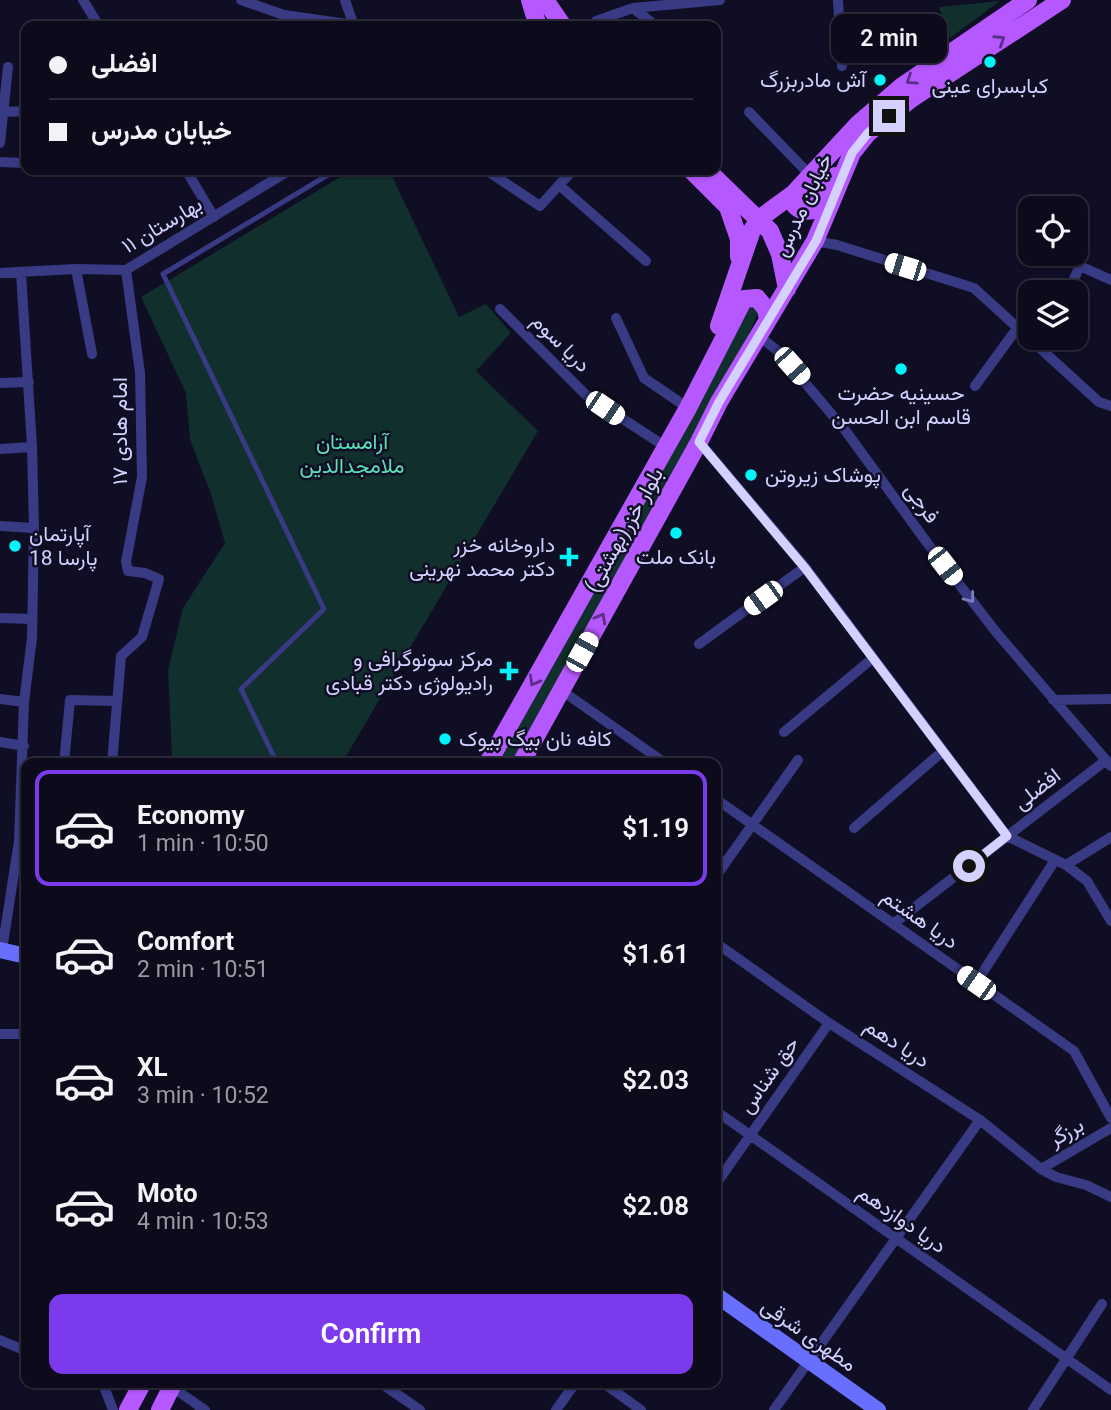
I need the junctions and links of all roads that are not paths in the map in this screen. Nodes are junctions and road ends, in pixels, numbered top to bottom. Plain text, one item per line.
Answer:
1 (83, 0) edge
2 (241, 0) edge
3 (345, 0) edge
4 (530, 0) edge
5 (545, 0) edge
6 (720, 0) edge
7 (838, 0) edge
8 (1062, 0) edge
9 (1019, 3) edge
10 (633, 8) junction
11 (96, 21) edge
12 (328, 21) edge
13 (355, 21) edge
14 (536, 21) edge
15 (556, 21) edge
16 (596, 21) edge
17 (650, 21) edge
18 (842, 66) dead end
19 (8, 67) dead end
20 (21, 111) edge
21 (3, 112) junction
22 (749, 112) dead end
23 (0, 143) edge
24 (852, 153) junction
25 (0, 162) edge
26 (21, 163) edge
27 (189, 175) edge
28 (279, 175) edge
29 (328, 175) edge
30 (494, 175) edge
31 (569, 175) edge
32 (696, 175) edge
33 (712, 175) edge
34 (810, 175) junction
35 (559, 186) junction
36 (793, 194) junction
37 (214, 217) junction
38 (759, 219) junction
39 (816, 241) junction
40 (646, 261) dead end
41 (76, 269) junction
42 (126, 270) junction
43 (0, 273) edge
44 (21, 273) junction
45 (738, 275) junction
46 (1074, 280) edge
47 (1111, 280) edge
48 (787, 289) junction
49 (500, 309) dead end
50 (616, 318) dead end
51 (1018, 327) joint
52 (763, 328) junction
53 (1044, 350) edge
54 (92, 354) dead end
55 (29, 382) junction
56 (0, 383) edge
57 (975, 386) dead end
58 (1111, 406) edge
59 (688, 408) junction
60 (699, 442) junction
61 (32, 447) junction
62 (666, 447) junction
63 (0, 449) edge
64 (0, 526) edge
65 (34, 528) junction
66 (805, 568) junction
67 (0, 618) edge
68 (31, 619) junction
69 (699, 644) dead end
70 (873, 658) junction
71 (561, 690) junction
72 (0, 699) edge
73 (1111, 699) edge
74 (1053, 700) junction
75 (117, 701) junction
76 (24, 702) junction
77 (784, 732) dead end
78 (0, 742) edge
79 (23, 746) junction
80 (943, 751) junction
81 (22, 758) edge
82 (64, 758) edge
83 (111, 758) edge
84 (275, 758) edge
85 (491, 758) edge
86 (523, 758) edge
87 (658, 758) edge
88 (798, 760) dead end
89 (1108, 763) edge
90 (21, 794) edge
91 (721, 803) edge
92 (752, 825) junction
93 (854, 828) dead end
94 (1007, 836) junction
95 (1111, 837) edge
96 (1055, 860) junction
97 (1066, 865) junction
98 (721, 869) edge
99 (1111, 921) edge
100 (893, 924) junction
101 (721, 947) edge
102 (1, 950) edge
103 (21, 955) edge
104 (976, 983) junction
105 (829, 1023) junction
106 (0, 1034) edge
107 (21, 1034) edge
108 (721, 1115) edge
109 (1111, 1118) edge
110 (980, 1119) junction
111 (1111, 1128) edge
112 (750, 1135) junction
113 (1041, 1169) junction
114 (721, 1177) edge
115 (1056, 1177) joint
116 (1111, 1197) edge
117 (896, 1238) junction
118 (721, 1299) edge
119 (1102, 1304) dead end
120 (0, 1340) edge
121 (21, 1349) edge
122 (1067, 1359) junction
123 (809, 1361) junction
124 (106, 1388) edge
125 (141, 1388) edge
126 (171, 1388) edge
127 (177, 1388) edge
128 (388, 1388) edge
129 (572, 1388) edge
130 (610, 1388) edge
131 (1111, 1390) edge
132 (113, 1410) edge
133 (128, 1410) edge
134 (160, 1410) edge
135 (205, 1410) edge
136 (420, 1410) edge
137 (556, 1410) edge
138 (641, 1410) edge
139 (774, 1410) edge
140 (878, 1410) edge
141 (1033, 1410) edge

1 - 11 street
2 - 12 street
3 - 13 street
4 - 14 main road
5 - 15 main road
6 - 10 street
7 - 18 street
24 -> 8 main road, خیابان مدرس
9 -> 34 main road, خیابان مدرس
10 - 16 street
10 - 17 street
19 - 21 street
20 - 21 street
21 - 23 street
22 - 34 street
24 - 36 main road
24 - 39 main road, خیابان مدرس
25 - 26 street
27 - 37 street
28 - 37 street, بهارستان ۱۱
29 - 84 lane
30 - 35 street
31 - 35 street
32 - 45 main road
33 - 38 main road
34 - 36 main road, خیابان مدرس
35 - 40 street
36 - 38 main road, خیابان مدرس
37 - 42 street, بهارستان ۱۱
38 - 45 main road
38 - 48 main road
39 - 48 main road, خیابان مدرس
39 - 51 street
41 - 42 street, بهارستان ۱۱
41 - 44 street, بهارستان ۱۱
41 - 54 street
42 - 75 street, امام هادی ۱۷
43 - 44 street, بهارستان ۱۱
44 - 55 street
45 - 59 main road
46 - 47 street
48 - 52 main road, خیابان مدرس
49 - 62 street, دریا سوم
50 - 59 street
51 - 57 street
52 - 59 main road
52 - 60 main road, بلوار خزر(بهشتی)
52 -> 74 street, فرجی
53 - 58 street
55 - 56 street
55 - 61 street
59 - 62 main road, بلوار خزر(بهشتی)
60 - 66 street
71 -> 60 main road, بلوار خزر(بهشتی)
61 - 63 street
61 - 65 street
62 -> 85 main road, بلوار خزر(بهشتی)
64 - 65 street
65 - 68 street
66 - 69 street
66 - 70 street
67 - 68 street
68 - 76 street
70 - 77 street
70 - 80 street
71 - 86 main road, بلوار خزر(بهشتی)
71 - 87 street
72 - 76 street
73 - 74 street
74 - 89 street, فرجی
75 - 82 street
75 - 83 street, امام هادی ۱۷
76 - 79 street
78 - 79 street
79 - 81 street
80 - 93 street
80 - 94 street
88 - 92 street
89 - 94 street, افضلی
90 - 102 street
91 - 92 street, دریا هشتم
92 - 98 street
92 - 100 street, دریا هشتم
94 - 96 street
94 - 100 street, افضلی
95 - 97 street
96 - 97 street
96 - 104 street
97 - 99 street
100 - 104 street, دریا هشتم
101 - 105 street, دریا دهم
102 - 103 main road
104 - 109 street, دریا هشتم
105 - 110 street, دریا دهم
105 - 112 street, حق شناس
106 - 107 street
108 - 112 street, دریا دوازدهم
110 - 113 street, دریا دهم
110 - 117 street
111 - 113 street, برزگر
112 - 114 street, حق شناس
112 - 117 street, دریا دوازدهم
113 - 115 street, دریا دهم
115 - 116 street, برزگر
117 - 122 street, دریا دوازدهم
117 - 123 street
118 - 123 main road, مطهری شرقی
119 - 122 street
120 - 121 street
122 - 131 street, دریا دوازدهم
122 - 141 street
123 - 139 street
123 - 140 main road, مطهری شرقی
124 - 132 street
125 - 133 main road
126 - 134 main road
127 - 135 street
128 - 136 street
129 - 137 street
130 - 138 street

